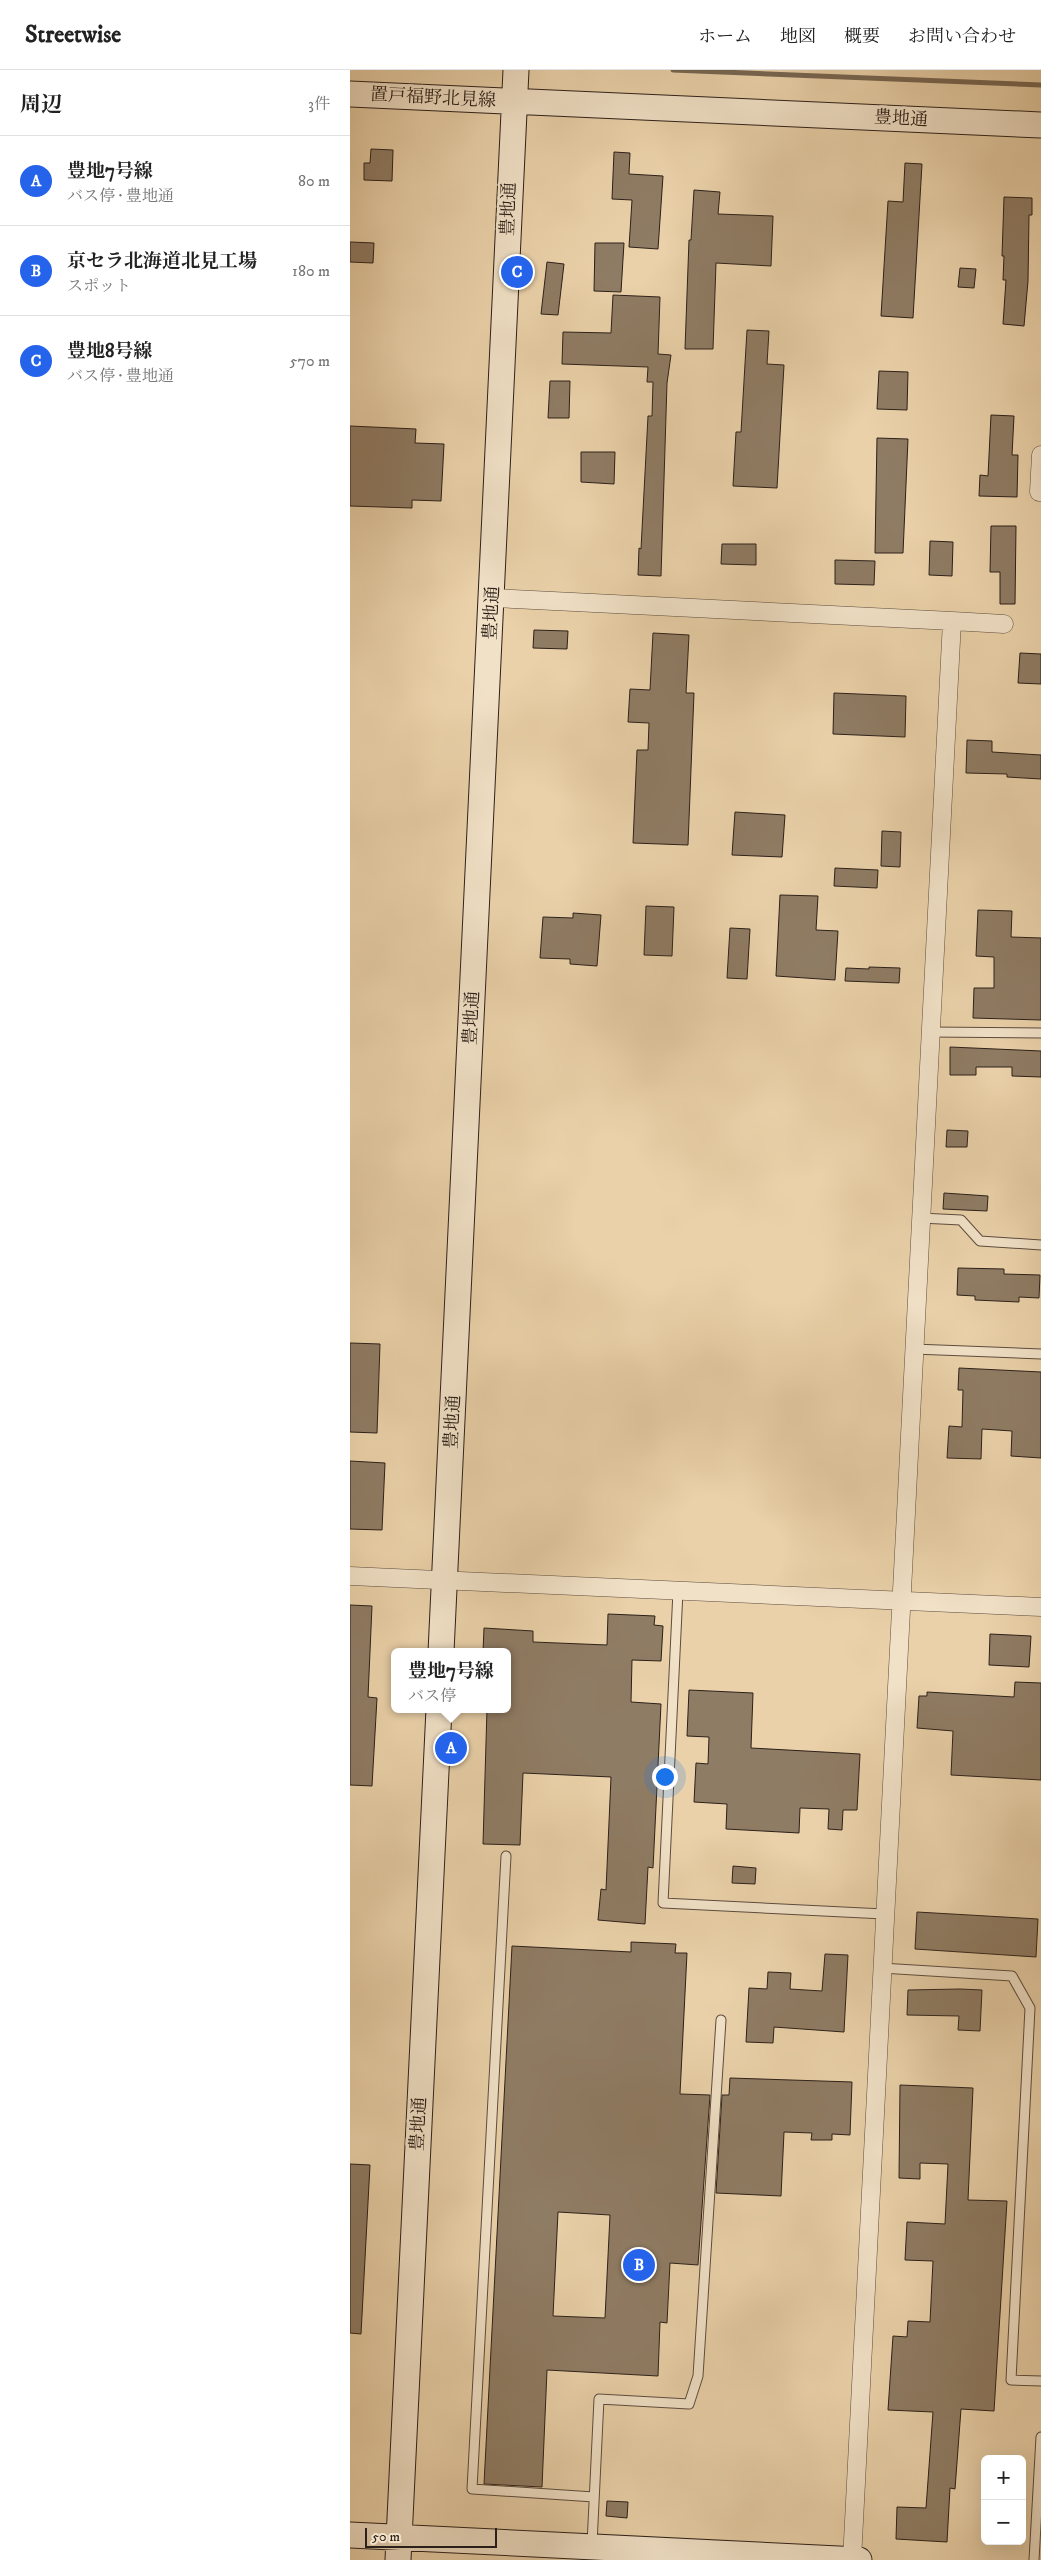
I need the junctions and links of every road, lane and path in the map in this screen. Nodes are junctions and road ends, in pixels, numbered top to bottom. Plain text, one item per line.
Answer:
1 (516, 70) edge
2 (350, 94) edge
3 (514, 102) junction
4 (1041, 125) edge
5 (1041, 455) edge
6 (1041, 492) edge
7 (493, 598) junction
8 (952, 621) junction
9 (1004, 624) dead end
10 (930, 1032) junction
11 (1041, 1033) edge
12 (920, 1218) junction
13 (1041, 1245) edge
14 (913, 1349) junction
15 (1041, 1354) edge
16 (350, 1576) edge
17 (445, 1581) junction
18 (678, 1591) junction
19 (899, 1601) junction
20 (1041, 1608) edge
21 (441, 1648) edge
22 (439, 1713) edge
23 (506, 1856) dead end
24 (884, 1914) junction
25 (881, 1968) junction
26 (721, 2020) dead end
27 (1041, 2381) edge
28 (1041, 2437) edge
29 (594, 2497) junction
30 (350, 2535) edge
31 (592, 2547) junction
32 (398, 2549) edge
33 (852, 2560) edge
34 (859, 2560) edge
35 (1034, 2560) edge

1 - 3 main road, 置戸福野北見線
2 - 3 main road, 置戸福野北見線
3 - 4 main road, 豊地通
3 - 7 main road, 豊地通
5 - 6 street
7 - 8 street
7 - 17 main road, 豊地通
8 - 9 street
8 - 10 street
10 - 11 lane
10 - 12 street
12 - 13 lane
12 - 14 street
14 - 15 lane
14 - 19 street
16 - 17 street
17 - 18 street
17 - 21 main road, 豊地通
18 - 19 street
18 - 24 lane
19 - 20 street
19 - 24 street
22 - 32 main road, 豊地通
23 - 29 lane
24 - 25 street
25 - 27 lane
25 - 33 street
26 - 29 lane
28 - 35 lane
29 - 31 lane
30 - 32 main road
31 - 32 main road
31 - 33 main road
33 - 34 main road

